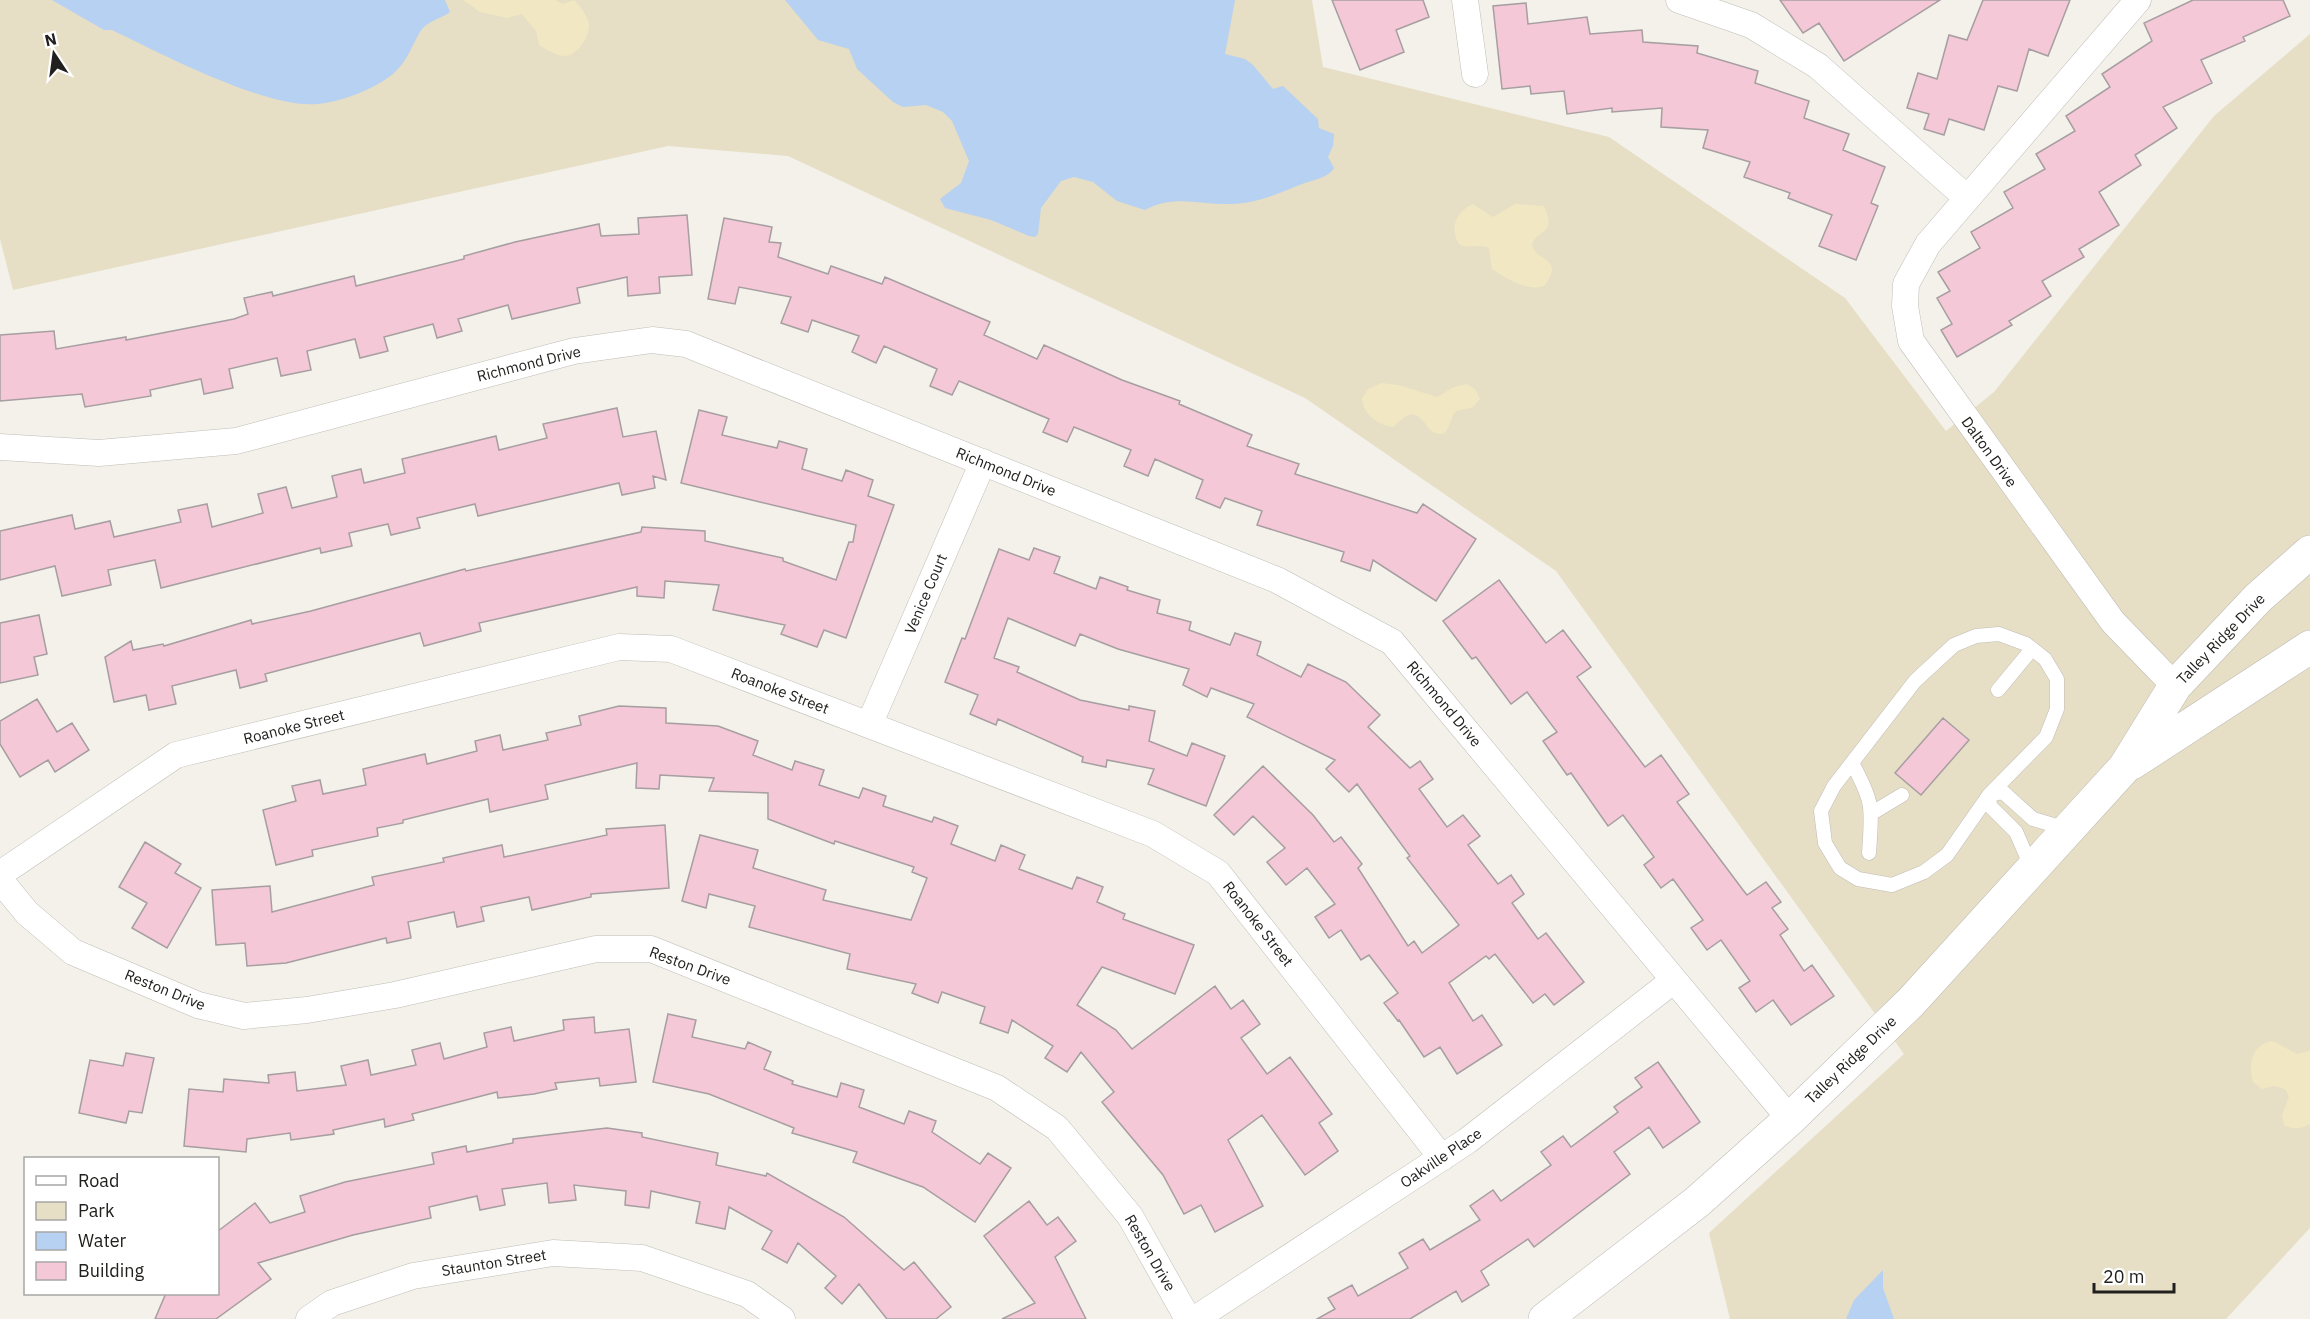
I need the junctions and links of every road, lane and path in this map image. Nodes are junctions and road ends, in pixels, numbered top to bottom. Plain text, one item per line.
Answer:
1 (1465, 0) edge
2 (1679, 0) edge
3 (2138, 0) edge
4 (1724, 8) edge
5 (1474, 74) dead end
6 (1967, 198) junction
7 (0, 447) edge
8 (983, 462) junction
9 (2310, 552) edge
10 (2310, 647) edge
11 (2032, 649) junction
12 (2175, 686) junction
13 (1998, 690) dead end
14 (869, 725) junction
15 (1852, 763) junction
16 (2125, 768) junction
17 (1902, 795) dead end
18 (1989, 795) junction
19 (1872, 813) junction
20 (2069, 829) junction
21 (1869, 853) dead end
22 (2032, 869) junction
23 (0, 874) edge
24 (0, 880) edge
25 (1674, 980) junction
26 (1790, 1119) junction
27 (1442, 1158) junction
28 (309, 1319) edge
29 (782, 1319) edge
30 (1188, 1319) edge
31 (1195, 1319) edge
32 (1545, 1319) edge

1 - 5 street
2 - 4 street
3 - 6 street, Dalton Drive
4 - 6 street
6 - 12 street, Dalton Drive
7 - 8 street, Richmond Drive
8 - 14 street, Venice Court
8 - 25 street, Richmond Drive
9 - 12 street, Talley Ridge Drive
10 - 16 street, Talley Ridge Drive
11 - 13 lane
11 - 15 lane
11 - 18 lane
12 - 16 street, Talley Ridge Drive
14 - 23 street, Roanoke Street
14 - 27 street, Roanoke Street
15 - 18 lane
15 - 19 lane
16 - 20 street, Talley Ridge Drive
17 - 19 lane
18 - 20 lane
18 - 22 lane
19 - 21 lane
20 - 22 street, Talley Ridge Drive
22 - 26 street, Talley Ridge Drive
24 - 30 street, Reston Drive
25 - 26 street, Richmond Drive
25 - 27 street, Oakville Place
26 - 32 street, Talley Ridge Drive
27 - 31 street, Oakville Place
28 - 29 street, Staunton Street

